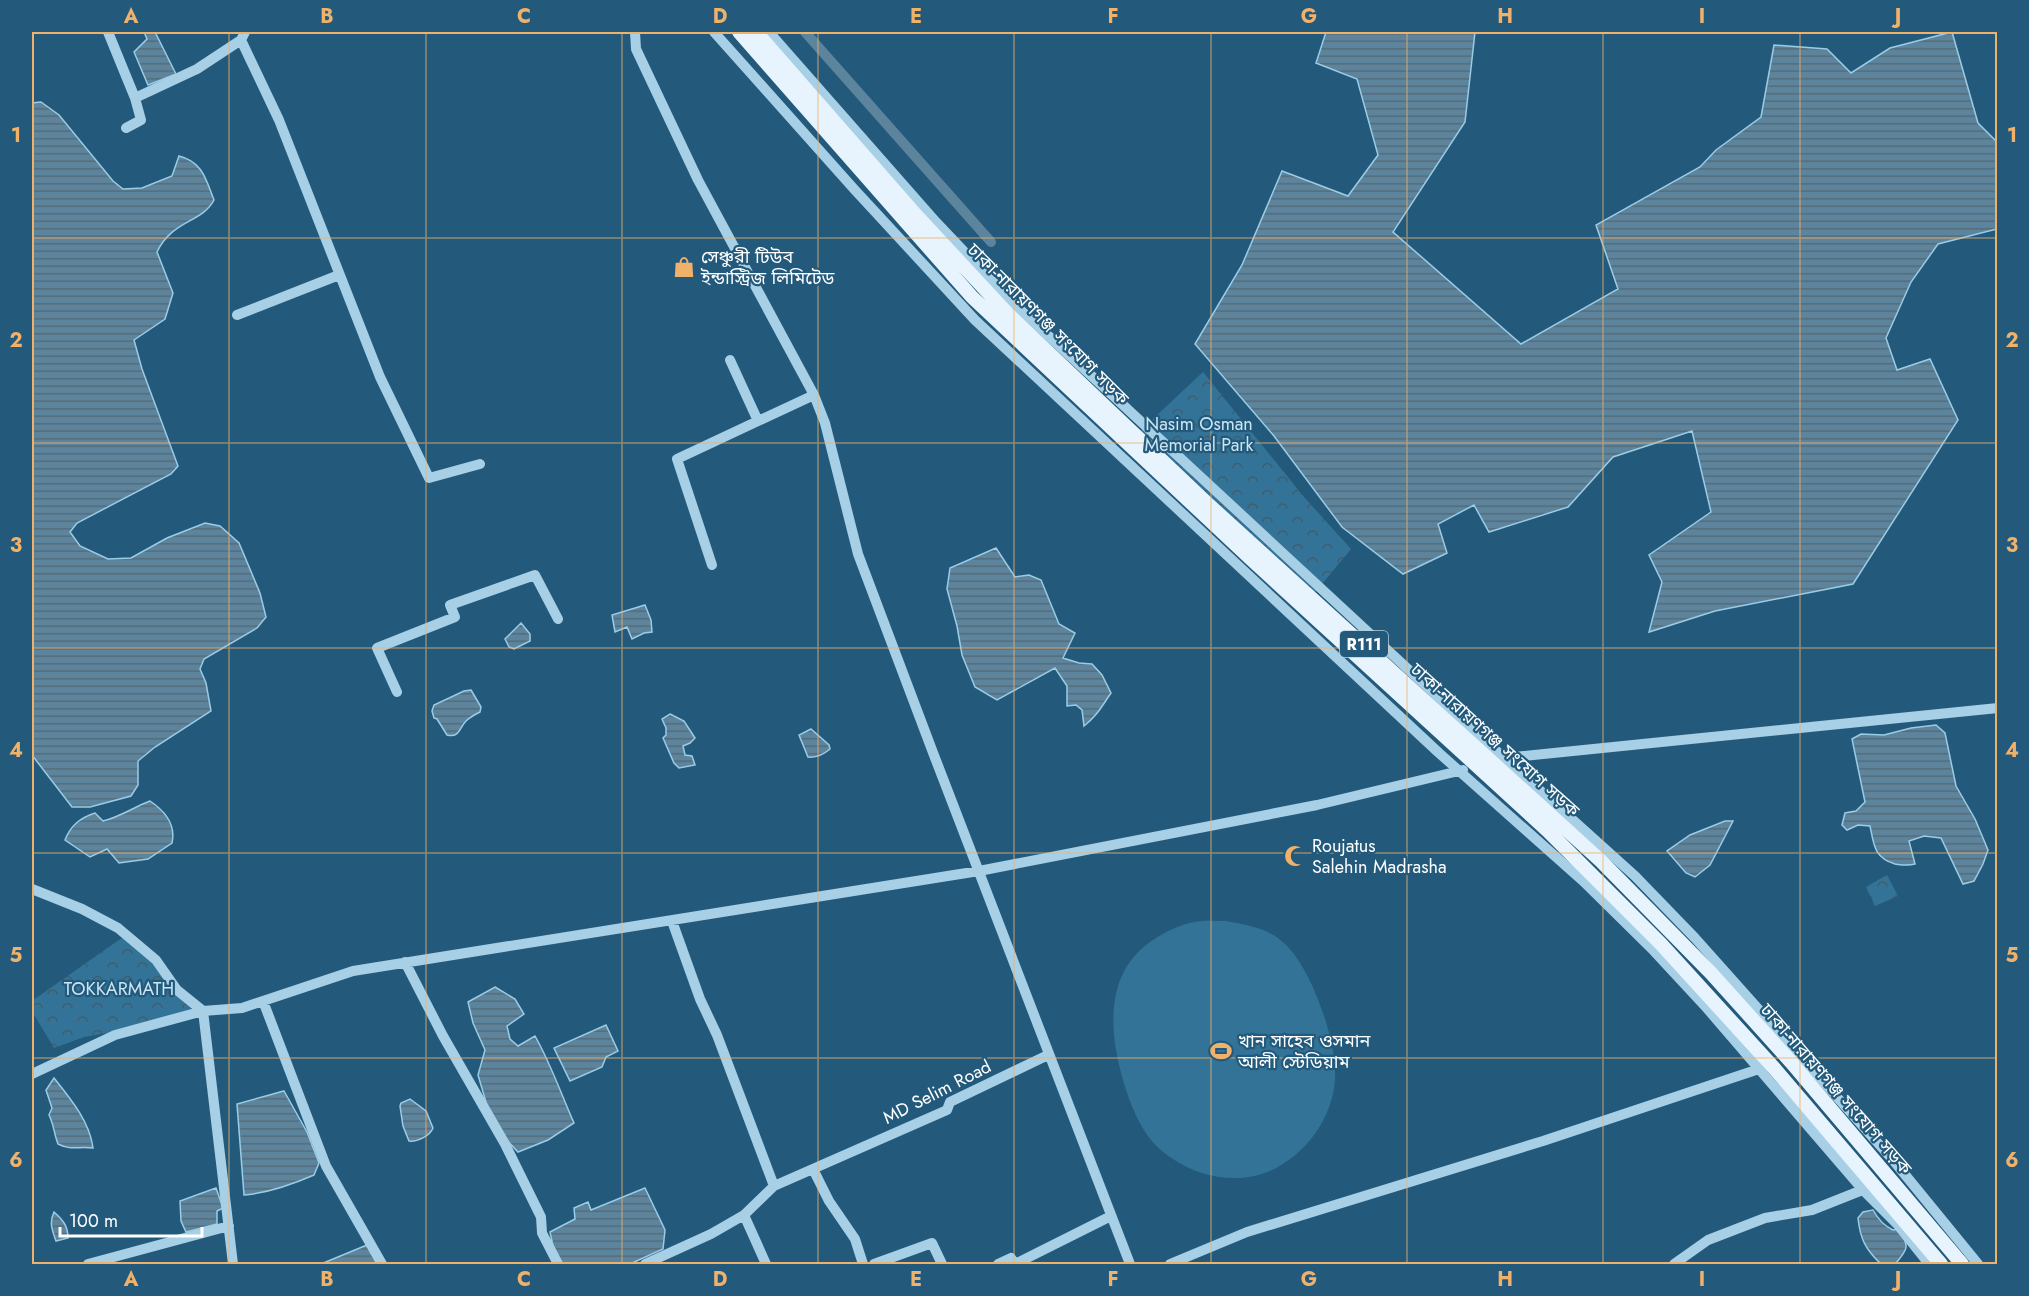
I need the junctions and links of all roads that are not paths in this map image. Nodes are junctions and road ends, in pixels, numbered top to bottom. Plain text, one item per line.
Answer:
1 (108, 32) edge
2 (635, 32) edge
3 (714, 32) edge
4 (739, 32) edge
5 (756, 32) edge
6 (769, 32) edge
7 (243, 36) edge
8 (135, 98) junction
9 (126, 128) dead end
10 (339, 275) junction
11 (237, 315) dead end
12 (730, 360) dead end
13 (814, 395) junction
14 (758, 421) junction
15 (480, 464) dead end
16 (712, 565) dead end
17 (558, 619) dead end
18 (397, 692) dead end
19 (1998, 708) edge
20 (1499, 761) junction
21 (1476, 766) junction
22 (1459, 771) junction
23 (979, 871) junction
24 (32, 889) edge
25 (672, 921) junction
26 (405, 962) junction
27 (263, 1001) junction
28 (203, 1011) junction
29 (1048, 1055) junction
30 (1759, 1069) junction
31 (32, 1074) edge
32 (813, 1169) junction
33 (774, 1186) junction
34 (1869, 1187) junction
35 (744, 1215) junction
36 (1112, 1216) junction
37 (229, 1226) junction
38 (134, 1254) junction
39 (88, 1264) edge
40 (138, 1264) edge
41 (233, 1264) edge
42 (382, 1264) edge
43 (558, 1264) edge
44 (645, 1264) edge
45 (766, 1264) edge
46 (862, 1264) edge
47 (874, 1264) edge
48 (942, 1264) edge
49 (998, 1264) edge
50 (1131, 1264) edge
51 (1170, 1264) edge
52 (1674, 1264) edge
53 (1929, 1264) edge
54 (1941, 1264) edge
55 (1962, 1264) edge
56 (1978, 1264) edge

1 - 8 street
2 - 13 street
3 - 22 street
4 - 21 main road, ঢাকা-নারায়ণগঞ্জ সংযোগ সড়ক / R111
5 - 20 main road, ঢাকা-নারায়ণগঞ্জ সংযোগ সড়ক / R111
6 - 20 street
7 - 8 street
7 - 10 street
8 - 9 street
10 - 11 street
10 - 15 street
12 - 14 street
13 - 14 street
13 - 23 street
14 - 16 street
17 - 18 street
19 - 20 street
20 - 55 main road, ঢাকা-নারায়ণগঞ্জ সংযোগ সড়ক / R111
20 - 56 street
21 - 22 street
21 - 34 main road, ঢাকা-নারায়ণগঞ্জ সংযোগ সড়ক / R111
22 - 23 street
22 - 30 street
23 - 25 street
23 - 29 street
24 - 28 street
25 - 26 street
25 - 33 street
26 - 27 street
26 - 43 street
27 - 28 street
27 - 42 street
28 - 31 street
28 - 37 street
29 - 32 street, MD Selim Road
29 - 36 street
30 - 34 street
30 - 51 street
32 - 33 street, MD Selim Road
32 - 46 street
33 - 35 street
34 - 52 street
34 - 53 street
34 - 54 main road, ঢাকা-নারায়ণগঞ্জ সংযোগ সড়ক / R111
35 - 44 street
35 - 45 street
36 - 49 street
36 - 50 street
37 - 38 street
37 - 41 street
38 - 39 street
38 - 40 street
47 - 48 street

